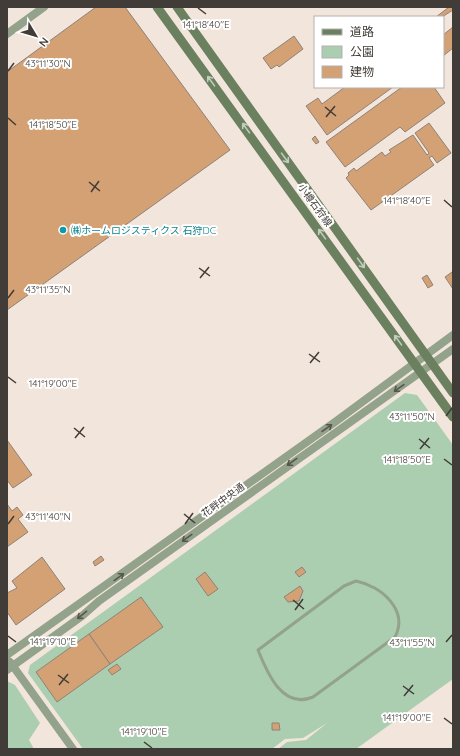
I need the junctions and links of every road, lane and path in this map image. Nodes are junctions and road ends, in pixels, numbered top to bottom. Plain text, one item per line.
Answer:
1 (44, 7) edge
2 (158, 7) edge
3 (177, 7) edge
4 (7, 34) edge
5 (453, 335) edge
6 (453, 349) edge
7 (426, 354) junction
8 (414, 363) junction
9 (432, 364) junction
10 (421, 372) junction
11 (453, 393) edge
12 (453, 417) edge
13 (272, 640) joint
14 (7, 657) edge
15 (10, 668) edge
16 (73, 749) edge

1 - 4 street
8 -> 2 main road, 小樽石狩線
3 -> 7 main road, 小樽石狩線
5 - 7 street, 花畔中央通
6 - 9 street, 花畔中央通
7 - 8 street, 花畔中央通
7 - 9 main road, 小樽石狩線
8 - 10 main road, 小樽石狩線
14 -> 8 street, 花畔中央通
9 - 10 street, 花畔中央通
9 - 11 main road, 小樽石狩線
10 - 12 main road, 小樽石狩線
10 -> 15 street, 花畔中央通
13 - 13 lane
14 - 15 street
15 - 16 street

